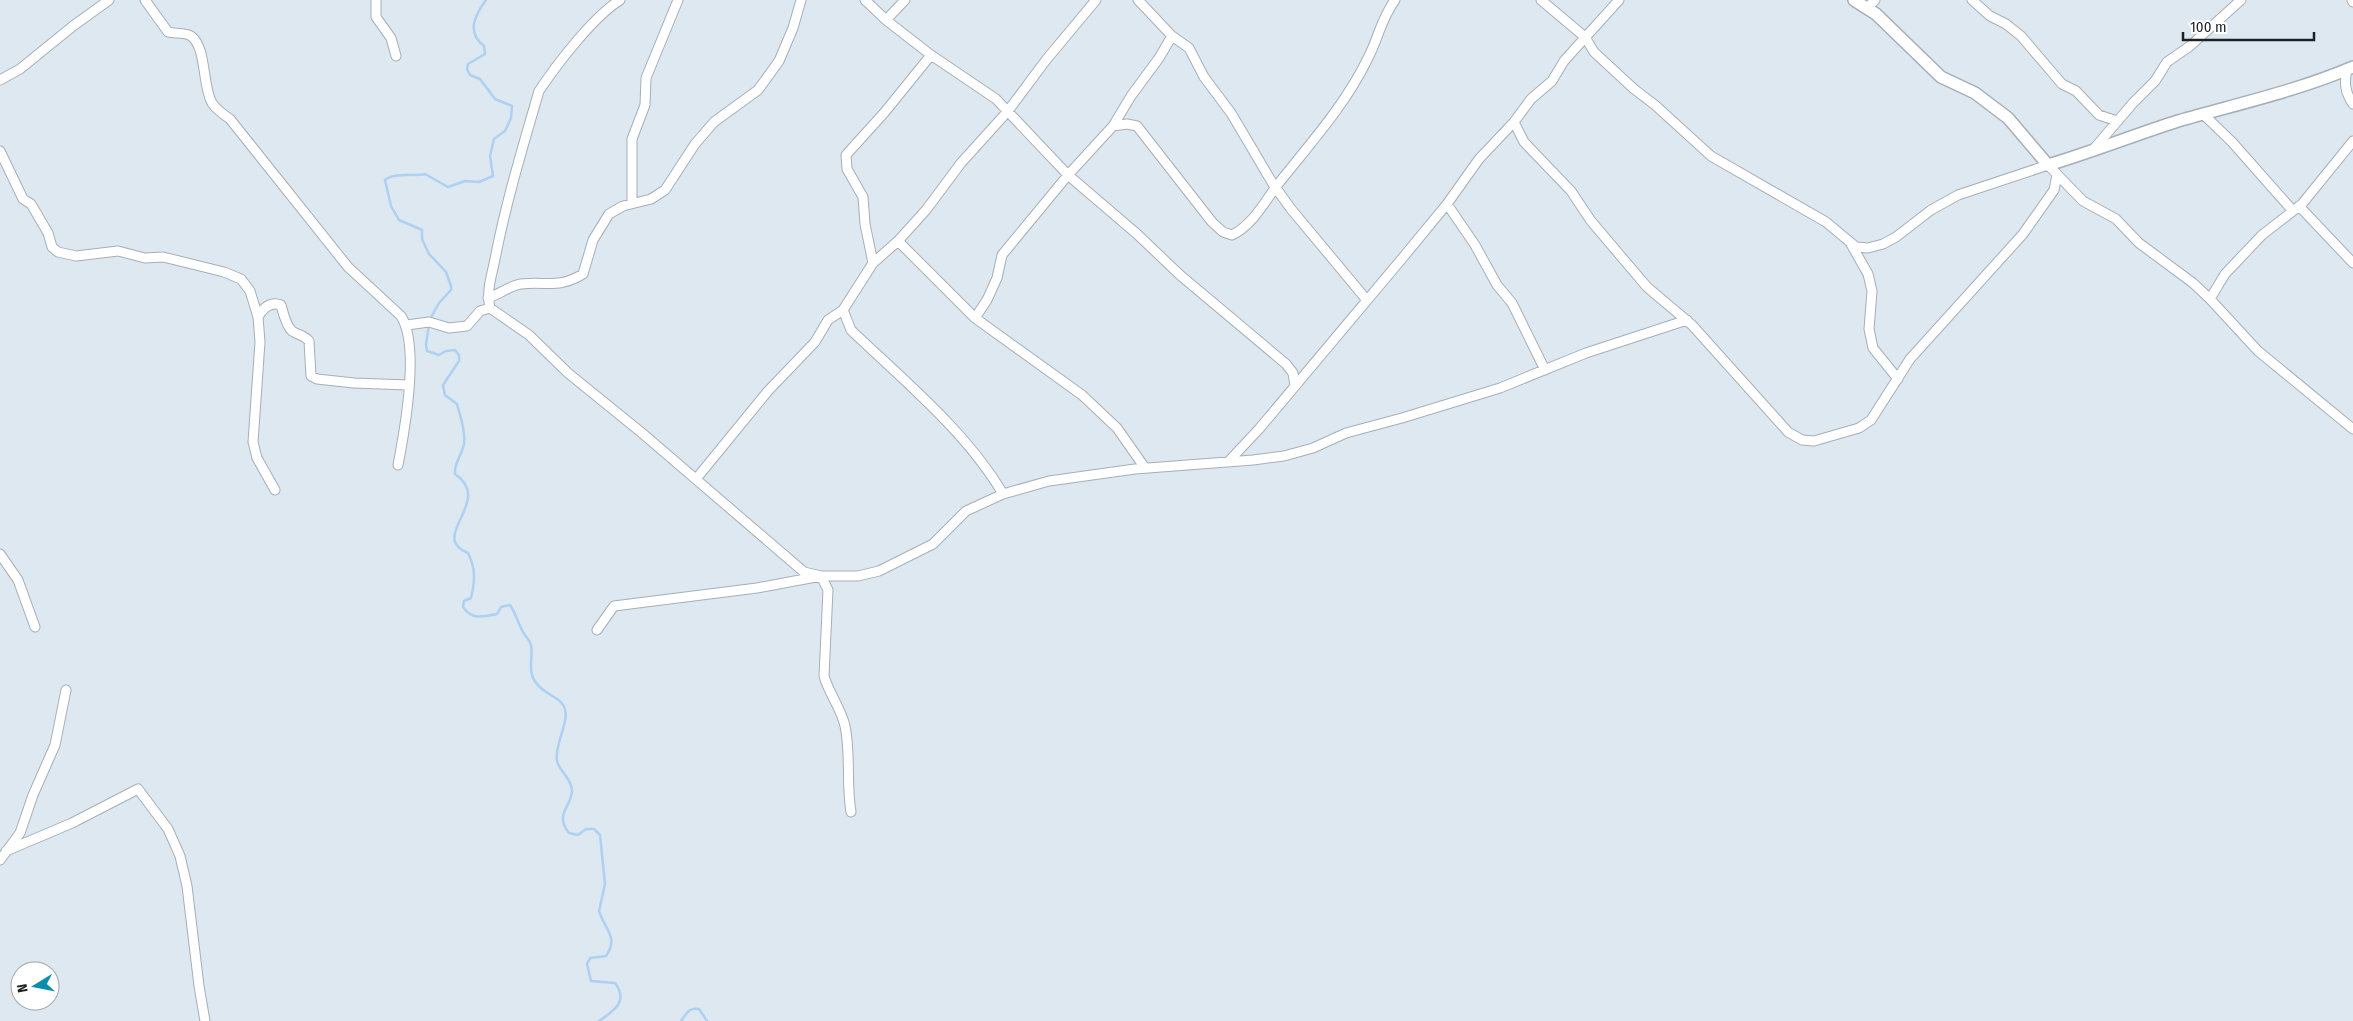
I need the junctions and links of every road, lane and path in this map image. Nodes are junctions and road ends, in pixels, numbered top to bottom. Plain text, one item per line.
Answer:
1 (109, 0) edge
2 (145, 0) edge
3 (376, 0) edge
4 (620, 0) edge
5 (678, 0) edge
6 (801, 0) edge
7 (865, 0) edge
8 (905, 0) edge
9 (1096, 0) edge
10 (1138, 0) edge
11 (1395, 0) edge
12 (1541, 0) edge
13 (1619, 0) edge
14 (1854, 0) edge
15 (1972, 0) edge
16 (2241, 0) edge
17 (1871, 4) edge
18 (886, 20) junction
19 (1172, 36) junction
20 (1585, 37) junction
21 (931, 55) junction
22 (396, 56) dead end
23 (2350, 68) edge
24 (0, 80) edge
25 (2353, 104) edge
26 (1008, 111) junction
27 (2203, 114) junction
28 (2117, 121) junction
29 (1514, 122) junction
30 (1113, 126) junction
31 (2353, 141) edge
32 (0, 151) edge
33 (2090, 153) junction
34 (2048, 165) junction
35 (1068, 175) junction
36 (2057, 175) junction
37 (1276, 188) junction
38 (632, 204) junction
39 (1447, 204) junction
40 (2296, 209) junction
41 (898, 241) junction
42 (1851, 244) junction
43 (873, 263) junction
44 (2353, 263) edge
45 (1366, 299) junction
46 (2210, 299) junction
47 (489, 303) junction
48 (842, 310) junction
49 (258, 316) junction
50 (975, 318) junction
51 (1687, 320) junction
52 (407, 326) junction
53 (1545, 370) junction
54 (1898, 380) junction
55 (408, 385) junction
56 (1295, 386) junction
57 (2353, 429) edge
58 (1228, 462) junction
59 (398, 465) dead end
60 (1145, 468) junction
61 (696, 479) junction
62 (275, 490) dead end
63 (1003, 494) junction
64 (0, 554) edge
65 (821, 576) junction
66 (35, 627) dead end
67 (597, 630) dead end
68 (66, 690) dead end
69 (850, 812) dead end
70 (3, 850) edge
71 (0, 860) edge
72 (206, 1021) edge

1 - 24 street
2 - 52 street
3 - 22 street
4 - 47 street
5 - 38 street
6 - 38 street
7 - 18 street
8 - 18 street
9 - 26 street
10 - 19 street
11 - 37 street
12 - 20 street
13 - 20 street
14 - 17 street
15 - 28 street
16 - 28 street
17 - 34 street
18 - 21 street
19 - 30 street
19 - 37 street
20 - 29 street
20 - 42 street
21 - 26 street
21 - 43 street
23 - 25 street
23 - 27 street
26 - 35 street
26 - 41 street
27 - 33 street
27 - 40 street
28 - 33 street
29 - 39 street
29 - 51 street
30 - 35 street
30 - 37 street
31 - 40 street
32 - 49 street
33 - 34 street
34 - 36 street
34 - 42 street
35 - 50 street
35 - 56 street
36 - 46 street
36 - 54 street
37 - 45 street
38 - 47 street
39 - 45 street
39 - 53 street
40 - 44 street
40 - 46 street
41 - 43 street
41 - 50 street
42 - 54 street
43 - 48 street
45 - 56 street
46 - 57 street
47 - 52 street
47 - 61 street
48 - 61 street
48 - 63 street
49 - 55 street
49 - 62 street
50 - 60 street
51 - 53 street
51 - 54 street
52 - 55 street
53 - 58 street
55 - 59 street
56 - 58 street
58 - 60 street
60 - 63 street
61 - 65 street
63 - 65 street
64 - 66 street
65 - 67 street
65 - 69 street
68 - 70 street
70 - 71 street
70 - 72 street

